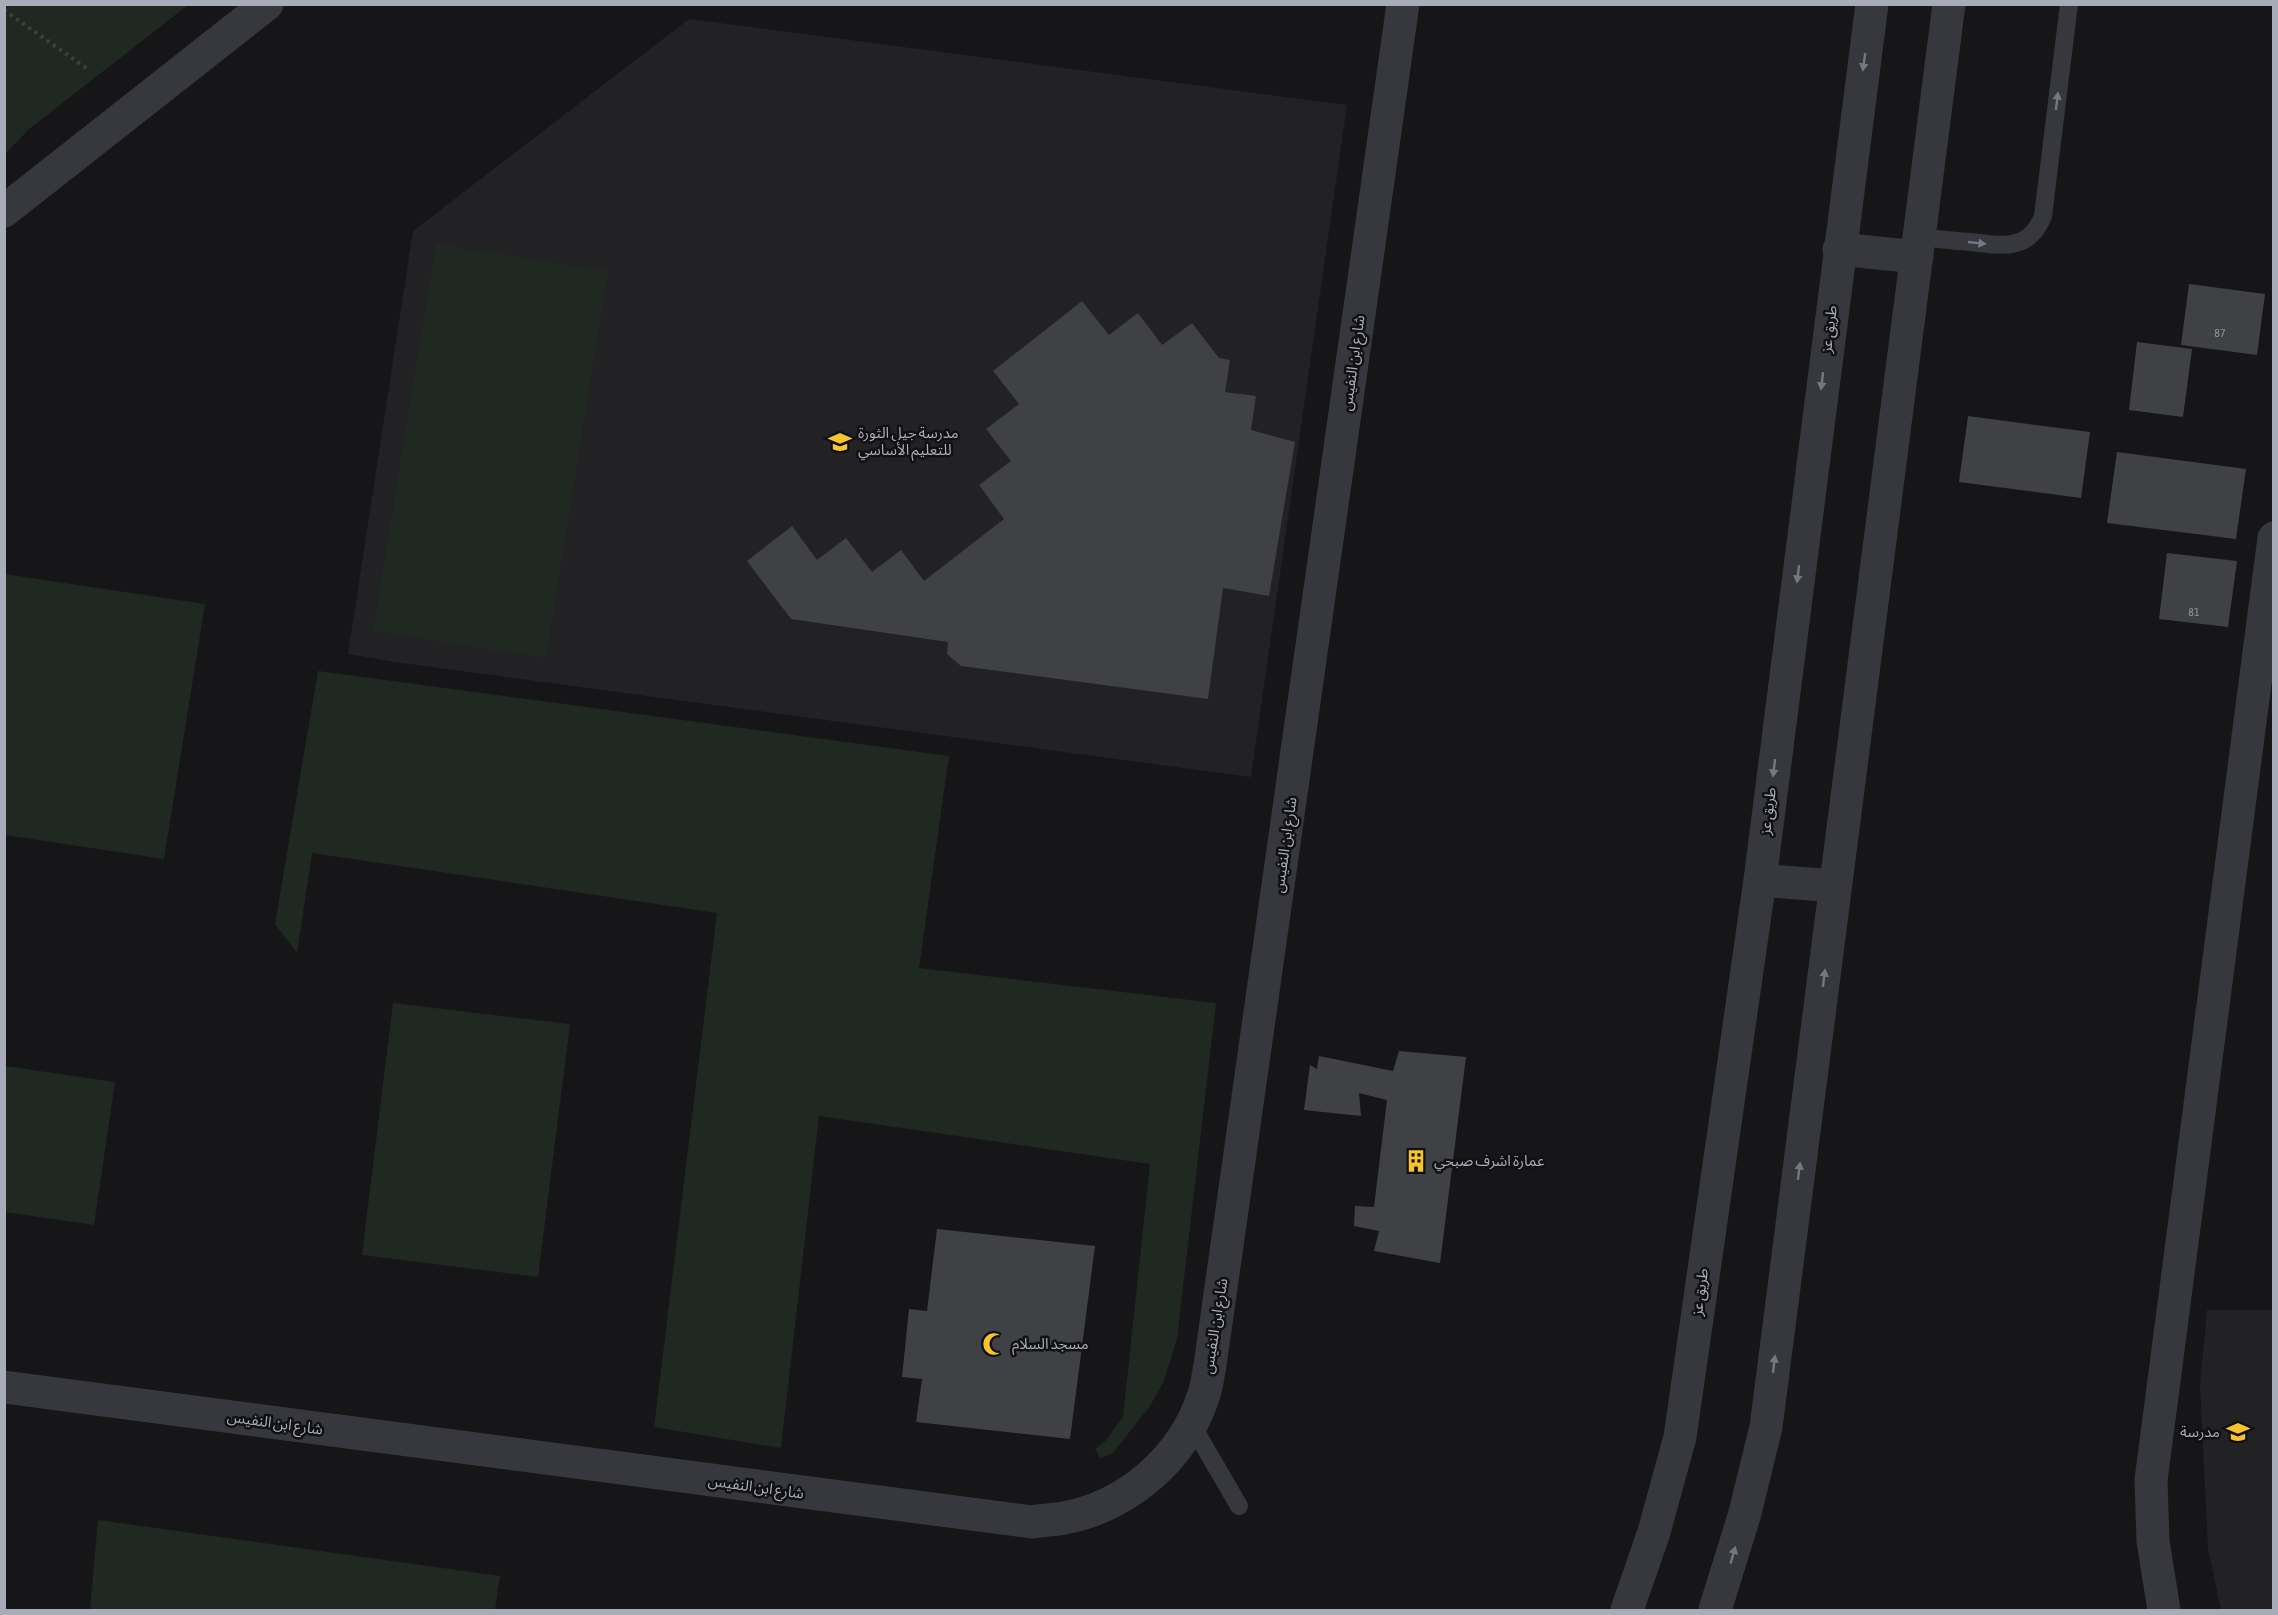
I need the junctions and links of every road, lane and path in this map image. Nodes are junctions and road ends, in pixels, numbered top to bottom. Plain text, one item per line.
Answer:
1 (267, 4) edge
2 (1403, 4) edge
3 (1872, 4) edge
4 (1949, 4) edge
5 (2069, 4) edge
6 (4, 10) edge
7 (86, 68) dead end
8 (4, 211) edge
9 (1918, 247) junction
10 (1839, 249) junction
11 (2274, 538) edge
12 (2265, 665) edge
13 (1760, 880) junction
14 (1835, 886) junction
15 (4, 1387) edge
16 (1192, 1425) junction
17 (1239, 1506) dead end
18 (1627, 1611) edge
19 (1716, 1611) edge
20 (2164, 1611) edge

1 - 8 street
2 - 16 street, شارع ابن النفيس
3 -> 10 street, طريق عز
4 - 9 street
9 -> 5 lane
6 - 7 path
9 - 10 street
9 - 14 street
10 -> 13 street, طريق عز
11 - 12 street
12 - 20 street
13 - 14 street
13 - 18 street, طريق عز
19 -> 14 street
15 - 16 street, شارع ابن النفيس
16 - 17 lane

